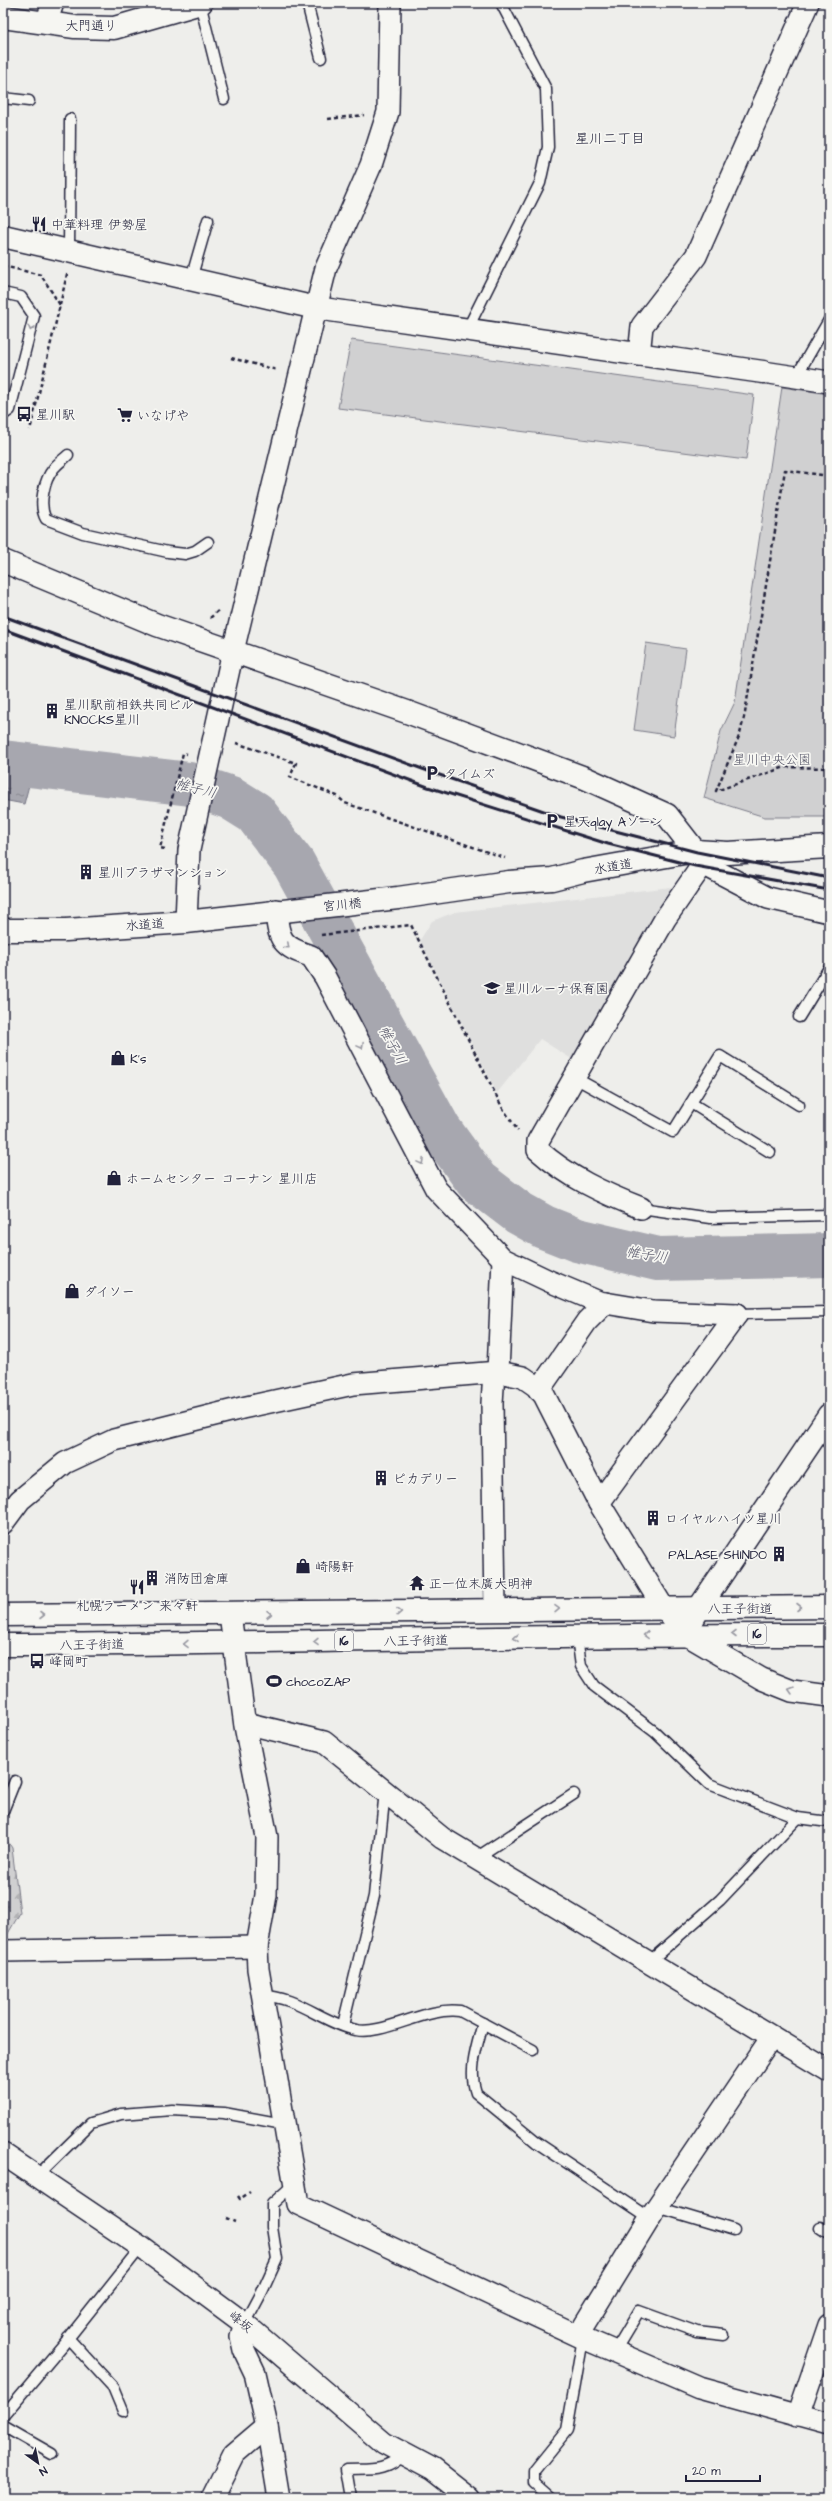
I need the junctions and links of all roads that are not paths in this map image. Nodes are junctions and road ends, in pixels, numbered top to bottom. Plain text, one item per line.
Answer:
1 (200, 3) edge
2 (307, 3) edge
3 (390, 3) edge
4 (501, 3) edge
5 (808, 3) edge
6 (50, 13) edge
7 (3, 16) edge
8 (321, 58) dead end
9 (3, 98) edge
10 (224, 99) dead end
11 (29, 101) dead end
12 (70, 119) dead end
13 (208, 220) dead end
14 (3, 236) edge
15 (68, 261) junction
16 (191, 279) junction
17 (3, 293) edge
18 (316, 308) junction
19 (829, 320) edge
20 (467, 330) junction
21 (639, 355) junction
22 (763, 372) joint
23 (796, 377) junction
24 (829, 382) edge
25 (3, 415) edge
26 (68, 455) dead end
27 (208, 542) dead end
28 (3, 561) edge
29 (233, 651) junction
30 (829, 847) edge
31 (699, 858) junction
32 (398, 898) joint
33 (281, 910) junction
34 (829, 912) edge
35 (186, 922) junction
36 (3, 930) edge
37 (829, 968) edge
38 (799, 1018) dead end
39 (575, 1078) junction
40 (691, 1103) junction
41 (799, 1105) dead end
42 (770, 1152) dead end
43 (640, 1208) joint
44 (829, 1215) edge
45 (503, 1259) junction
46 (605, 1303) junction
47 (829, 1312) edge
48 (738, 1314) junction
49 (496, 1372) junction
50 (539, 1390) junction
51 (829, 1415) edge
52 (599, 1503) junction
53 (3, 1524) edge
54 (663, 1607) junction
55 (829, 1607) edge
56 (699, 1608) junction
57 (495, 1610) junction
58 (230, 1614) junction
59 (3, 1615) edge
60 (685, 1634) junction
61 (829, 1634) edge
62 (577, 1637) junction
63 (233, 1643) junction
64 (3, 1645) edge
65 (829, 1696) edge
66 (245, 1723) junction
67 (15, 1781) dead end
68 (385, 1792) junction
69 (574, 1794) dead end
70 (3, 1811) edge
71 (798, 1818) junction
72 (829, 1822) edge
73 (476, 1858) junction
74 (257, 1947) junction
75 (3, 1951) edge
76 (649, 1962) junction
77 (262, 1996) junction
78 (483, 2023) junction
79 (343, 2025) junction
80 (772, 2037) junction
81 (533, 2050) dead end
82 (826, 2064) edge
83 (283, 2124) junction
84 (3, 2154) edge
85 (36, 2176) junction
86 (294, 2184) junction
87 (653, 2213) junction
88 (820, 2227) dead end
89 (734, 2230) dead end
90 (829, 2233) edge
91 (141, 2247) junction
92 (245, 2324) junction
93 (829, 2326) edge
94 (724, 2335) dead end
95 (581, 2336) junction
96 (68, 2338) junction
97 (615, 2351) junction
98 (123, 2411) dead end
99 (3, 2416) edge
100 (798, 2416) junction
101 (829, 2424) edge
102 (3, 2426) edge
103 (267, 2426) junction
104 (404, 2453) junction
105 (52, 2454) dead end
106 (212, 2498) edge
107 (280, 2498) edge
108 (351, 2498) edge
109 (470, 2498) edge
110 (550, 2498) edge

1 - 6 main road, 大門通り
1 - 10 lane
2 - 8 lane
3 - 18 street
4 - 20 lane
5 - 21 street
6 - 7 main road, 大門通り
9 - 11 lane
12 - 15 lane
13 - 16 lane
14 - 15 main road
15 - 16 main road
16 - 18 main road
17 -> 25 lane
18 - 20 main road
18 - 29 street
19 - 23 lane
20 - 21 main road
21 - 22 main road
22 - 23 street
23 - 24 street
26 - 27 lane
28 - 29 main road
29 - 31 main road
29 - 35 street
30 - 31 main road, 水道道
31 - 32 main road, 水道道
31 - 34 street
31 - 39 street
32 - 33 main road, 宮川橋
33 - 35 main road, 水道道
33 -> 45 street
35 - 36 main road, 水道道
37 - 38 lane
39 - 40 lane
39 - 43 street
40 - 41 lane
40 - 42 lane
43 - 44 lane
45 - 46 street
45 - 49 street
46 - 48 street
46 - 50 street
47 - 48 lane
48 - 52 street
49 - 50 street
49 - 53 street
49 - 57 street
50 - 52 street
51 - 56 main road
52 - 54 street
54 - 56 main road, 八王子街道 / 16
57 -> 54 main road, 八王子街道 / 16
54 - 60 street
56 -> 55 main road, 八王子街道 / 16
56 - 60 main road
58 -> 57 main road, 八王子街道 / 16
59 -> 58 main road, 八王子街道 / 16
58 - 63 street
61 -> 60 main road, 八王子街道 / 16
60 -> 62 main road, 八王子街道 / 16
65 -> 60 street
62 -> 63 main road, 八王子街道 / 16
62 - 71 lane
63 -> 64 main road, 八王子街道 / 16
63 - 66 street
66 - 68 street
66 - 74 street
67 - 70 lane
68 - 73 street
68 - 79 lane
69 - 73 lane
71 - 72 lane
71 - 76 lane
73 - 76 street
74 - 75 street
74 - 77 street
76 - 80 street
77 - 79 lane
77 - 83 street
78 - 79 lane
78 - 81 lane
78 - 87 lane
80 - 82 street
80 - 87 street
83 - 85 lane
83 - 86 street
84 - 85 street, 峰坂
85 - 91 street, 峰坂
86 - 92 lane
86 - 95 street
87 - 89 lane
87 - 95 street
88 - 90 lane
91 - 92 street, 峰坂
91 - 96 lane
92 - 103 street
92 - 104 street, 峰坂
93 - 100 street
94 - 97 lane
95 - 97 street
95 - 110 lane
96 - 98 lane
96 - 99 lane
97 - 100 street
100 - 101 street
102 - 105 lane
103 - 106 street
103 - 107 street
104 - 108 lane
104 - 109 street, 峰坂

